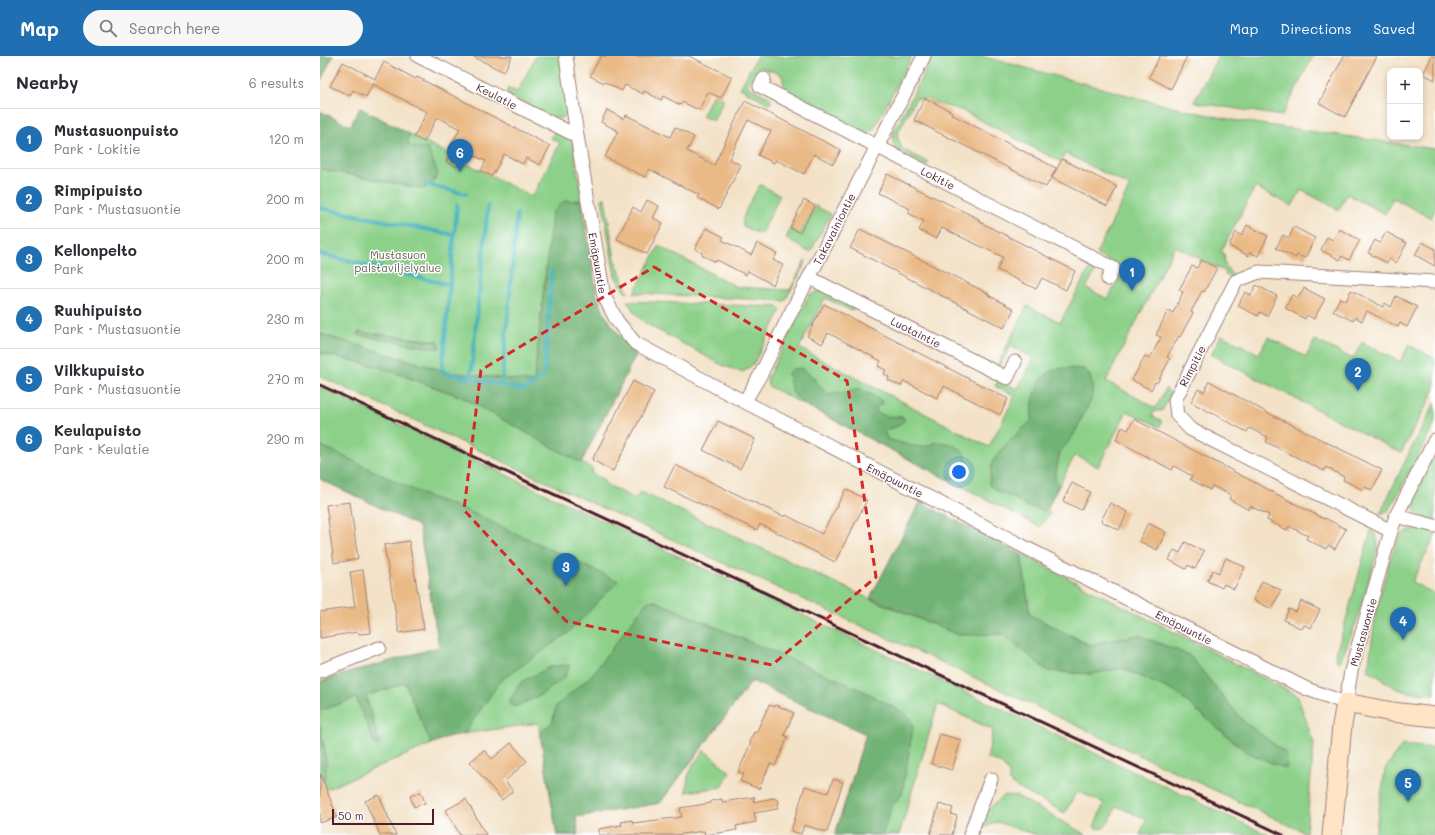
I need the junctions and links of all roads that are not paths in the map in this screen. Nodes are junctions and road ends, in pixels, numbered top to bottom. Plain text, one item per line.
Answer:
1 (418, 56) edge
2 (566, 56) edge
3 (924, 56) edge
4 (764, 79) dead end
5 (577, 136) junction
6 (876, 147) junction
7 (810, 278) junction
8 (1108, 279) dead end
9 (1435, 282) edge
10 (1015, 362) dead end
11 (745, 401) junction
12 (1435, 440) edge
13 (1396, 516) junction
14 (1435, 526) edge
15 (1391, 531) junction
16 (379, 648) dead end
17 (320, 671) edge
18 (1346, 703) junction
19 (1435, 717) edge
20 (991, 779) dead end
21 (970, 835) edge
22 (1332, 835) edge

1 - 5 street, Keulatie
2 - 5 street, Emäpuuntie
3 - 6 street, Takavainiontie
4 - 6 street, Lokitie
5 - 11 street, Emäpuuntie
6 - 7 street, Takavainiontie
6 - 8 street, Lokitie
7 - 10 street, Luotaintie
7 - 11 street, Takavainiontie
9 - 15 street, Rimpitie
11 - 18 street, Emäpuuntie
12 - 13 street, Mustasuontie
13 - 14 street
13 - 15 street, Mustasuontie
15 - 18 street, Mustasuontie
16 - 17 street
18 - 19 street, Emäpuuntie
18 - 22 street, Mustasuontie
20 - 21 street

